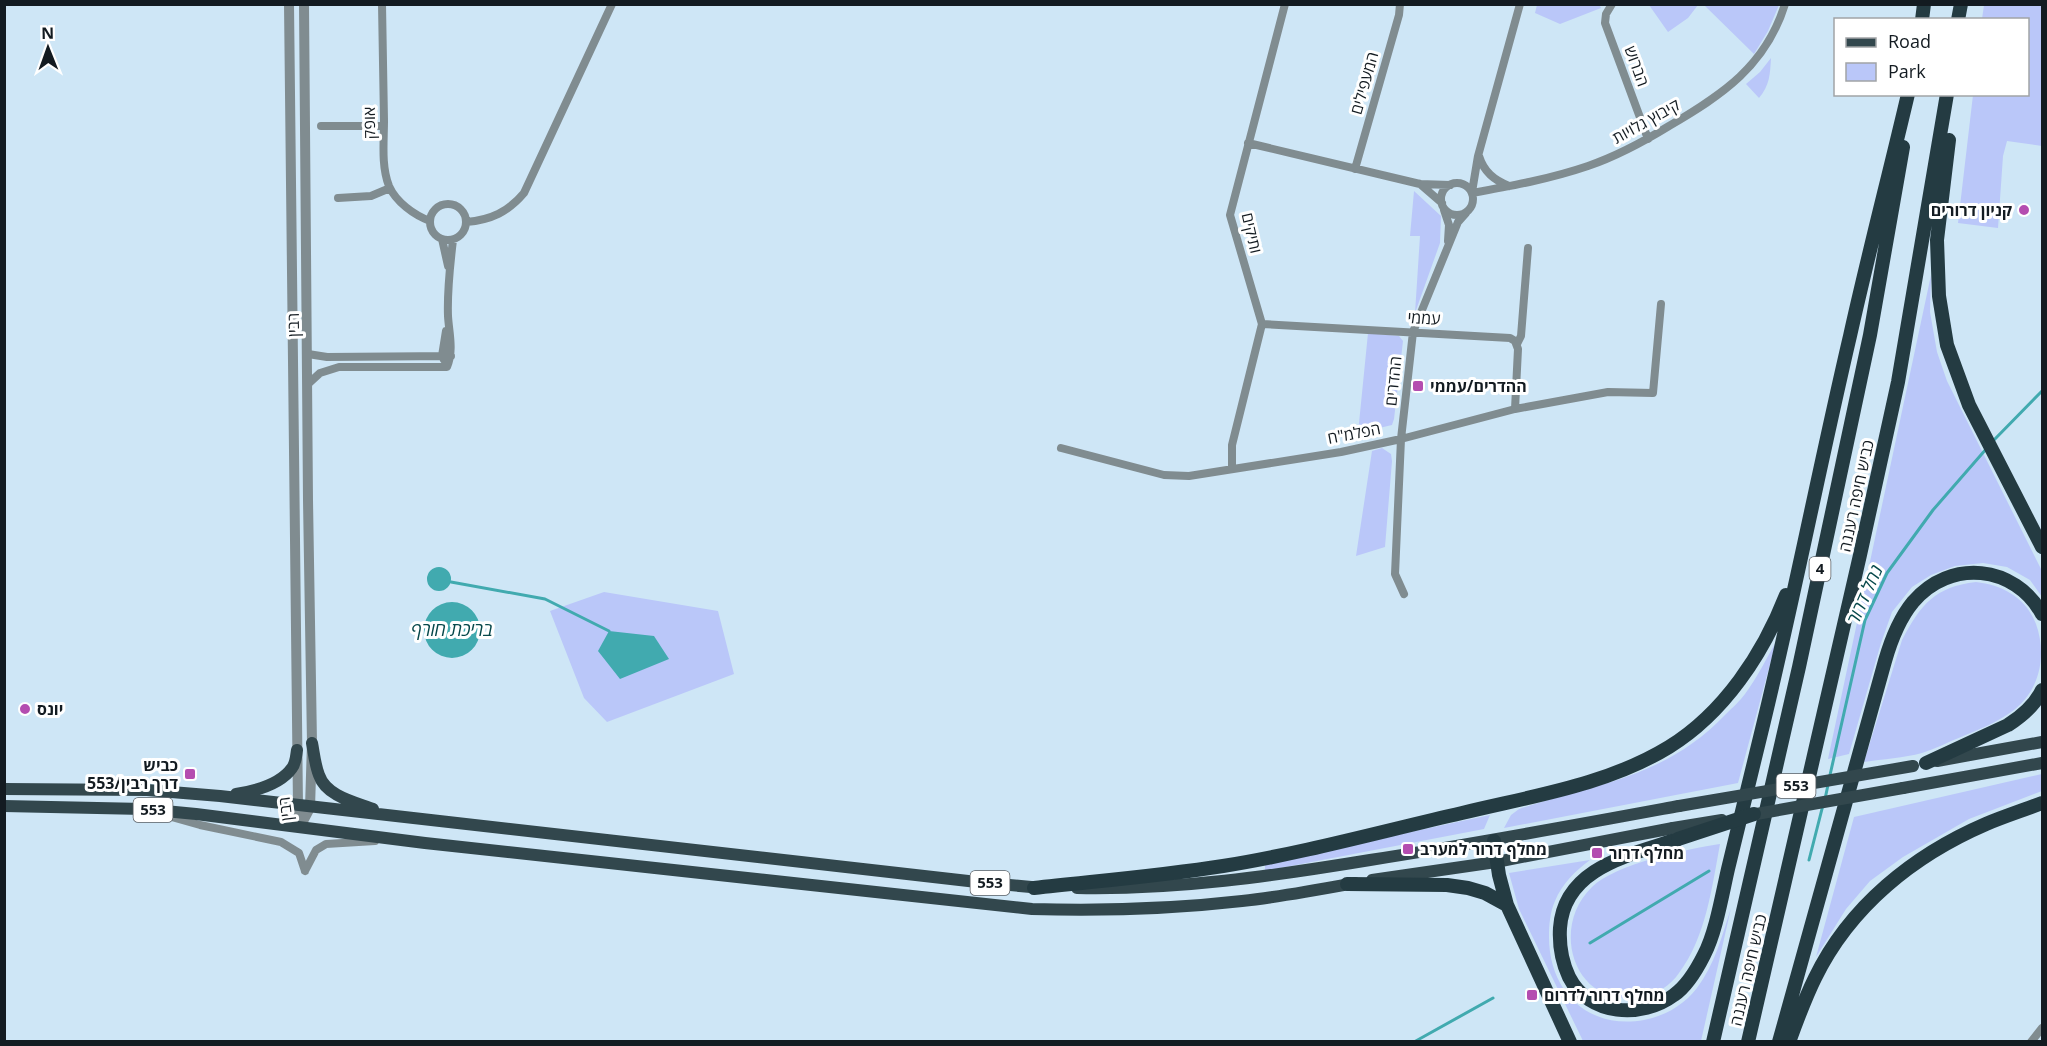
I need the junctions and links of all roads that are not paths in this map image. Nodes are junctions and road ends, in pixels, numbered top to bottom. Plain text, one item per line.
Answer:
1 (289, 4) edge
2 (304, 4) edge
3 (382, 4) edge
4 (612, 4) edge
5 (1285, 4) edge
6 (1400, 4) edge
7 (1520, 4) edge
8 (1612, 4) edge
9 (1785, 4) edge
10 (1909, 96) edge
11 (1910, 96) edge
12 (1947, 96) edge
13 (1954, 96) edge
14 (321, 126) dead end
15 (384, 126) junction
16 (1648, 139) junction
17 (1248, 143) junction
18 (1478, 155) junction
19 (1355, 169) junction
20 (1420, 184) junction
21 (1454, 184) junction
22 (1509, 186) junction
23 (390, 188) junction
24 (1472, 193) junction
25 (338, 198) dead end
26 (1443, 206) junction
27 (1466, 213) junction
28 (430, 220) junction
29 (466, 222) junction
30 (442, 239) junction
31 (453, 240) junction
32 (1448, 247) junction
33 (1528, 248) dead end
34 (449, 272) junction
35 (1661, 304) dead end
36 (1262, 324) junction
37 (1413, 332) junction
38 (1517, 344) junction
39 (308, 354) junction
40 (447, 356) junction
41 (308, 384) junction
42 (1515, 409) junction
43 (1828, 433) junction
44 (1401, 439) junction
45 (1061, 448) dead end
46 (1232, 469) junction
47 (2043, 547) edge
48 (1404, 594) dead end
49 (2043, 614) edge
50 (2043, 690) edge
51 (2043, 742) edge
52 (312, 743) junction
53 (297, 750) junction
54 (2043, 763) edge
55 (1919, 764) junction
56 (4, 789) edge
57 (220, 796) junction
58 (2043, 803) edge
59 (4, 806) edge
60 (304, 807) junction
61 (144, 809) junction
62 (1754, 814) joint
63 (391, 815) junction
64 (300, 827) junction
65 (1676, 834) junction
66 (1494, 841) junction
67 (425, 843) junction
68 (1497, 862) junction
69 (1347, 885) junction
70 (1034, 888) junction
71 (1507, 905) junction
72 (2043, 1028) edge
73 (1570, 1041) edge
74 (1713, 1041) edge
75 (1748, 1041) edge
76 (1779, 1041) edge
77 (1789, 1041) edge
78 (2031, 1041) edge

1 - 53 street, רבין
2 - 39 street, רבין
3 - 15 street, אופק
4 - 29 street
5 - 17 street, ותיקים
6 - 19 street, המעפילים
7 - 18 street
8 - 16 street, הברוש
9 - 16 street, קיבוץ גלויות
10 - 43 highway
11 - 74 highway, כביש חיפה רעננה / 4
12 - 75 highway, כביש חיפה רעננה / 4
13 - 47 highway
14 - 15 street
15 - 23 street, אופק
16 - 22 street, קיבוץ גלויות
17 - 19 street
17 - 36 street, ותיקים
18 - 21 street
18 - 22 street
18 - 24 street
19 - 20 street
20 - 21 street
20 - 26 street
21 - 24 street
21 - 26 street
22 - 24 street, קיבוץ גלויות
23 - 25 street
23 - 28 street
24 - 27 street
26 - 27 street
26 - 32 street, ההדרים
27 - 32 street, ההדרים
28 - 29 street
28 - 30 street
29 - 31 street
30 - 31 street
30 - 34 street
31 - 34 street
32 - 37 street, ההדרים
33 - 38 street
34 - 40 street
35 - 42 street, הפלמ"ח
36 - 37 street, עממי
36 - 46 street
37 - 38 street, עממי
37 - 44 street, ההדרים
38 - 42 street
39 - 40 street
39 - 41 street, רבין
40 - 41 street
41 - 52 street, רבין
42 - 44 street, הפלמ"ח
43 - 65 highway
43 - 70 highway
44 - 46 street, הפלמ"ח
44 - 48 street, ההדרים
45 - 46 street, הפלמ"ח
49 - 76 highway
50 - 55 highway
51 - 55 main road, 553
52 - 60 street, רבין
52 - 63 main road
53 - 57 main road
53 - 60 street, רבין
54 - 62 main road, 553, bridge
55 - 66 main road, 553, bridge
56 - 57 main road, 553
57 - 60 main road, 553
58 - 77 highway
59 - 61 main road, 553
60 - 63 main road, 553
60 - 64 street, רבין
61 - 64 main road, 553
61 - 67 street
62 - 65 highway, bridge
63 - 70 main road, 553
64 - 67 main road, 553
65 - 68 main road, 553
66 - 68 highway
66 - 70 main road, 553
67 - 69 main road, 553
68 - 69 main road, 553
68 - 71 highway
69 - 71 highway
71 - 73 highway
72 - 78 street

